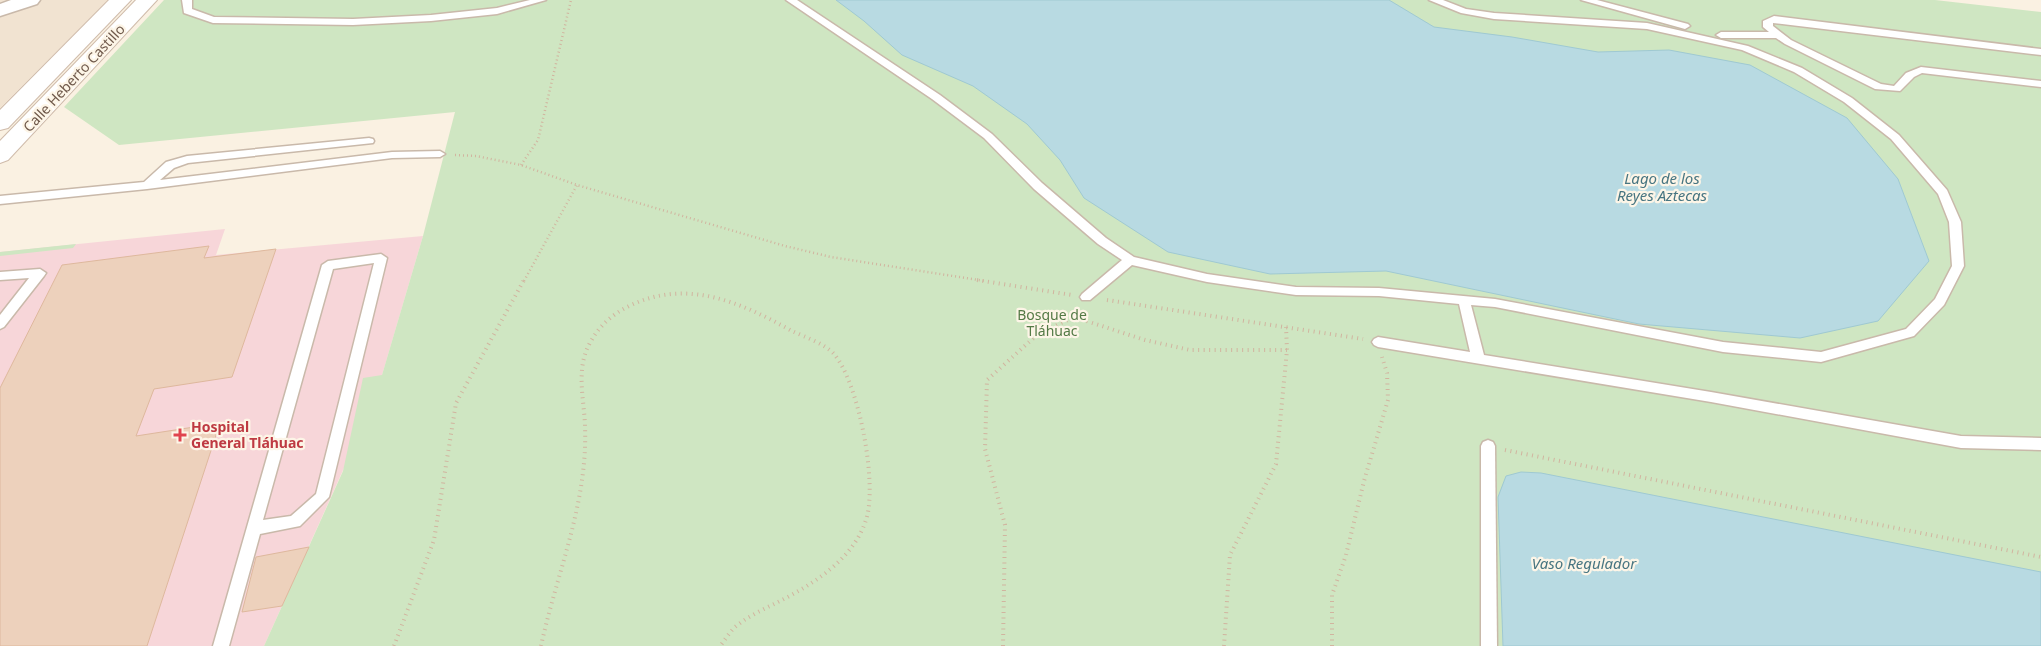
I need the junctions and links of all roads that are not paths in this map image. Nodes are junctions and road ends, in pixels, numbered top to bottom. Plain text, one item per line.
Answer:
1 (30, 0) edge
2 (120, 0) edge
3 (147, 0) edge
4 (187, 0) edge
5 (541, 0) edge
6 (791, 0) edge
7 (1434, 0) edge
8 (1586, 0) edge
9 (0, 10) edge
10 (1721, 35) junction
11 (1778, 35) junction
12 (1745, 48) junction
13 (2041, 52) edge
14 (2041, 84) edge
15 (0, 123) edge
16 (369, 141) dead end
17 (440, 154) road end
18 (0, 155) edge
19 (147, 185) junction
20 (0, 200) edge
21 (1130, 260) junction
22 (0, 276) edge
23 (1086, 297) road end
24 (1464, 300) junction
25 (0, 324) edge
26 (1378, 342) road end
27 (1478, 358) junction
28 (2041, 444) edge
29 (1488, 446) road end
30 (255, 528) junction
31 (221, 646) edge
32 (1489, 646) edge

1 - 9 street
2 - 15 main road, Calle Heberto Castillo
3 - 18 main road, Calle Heberto Castillo
4 - 5 lane
6 - 21 lane
7 - 12 lane
8 - 10 lane
10 - 11 lane
10 - 12 lane
11 - 13 lane
11 - 14 lane
12 - 24 lane
16 - 19 lane
17 - 19 lane
19 - 20 lane
21 - 23 lane
21 - 24 lane
22 - 25 lane
24 - 27 lane
26 - 27 lane
27 - 28 lane
29 - 32 lane
30 - 30 lane
30 - 31 lane

